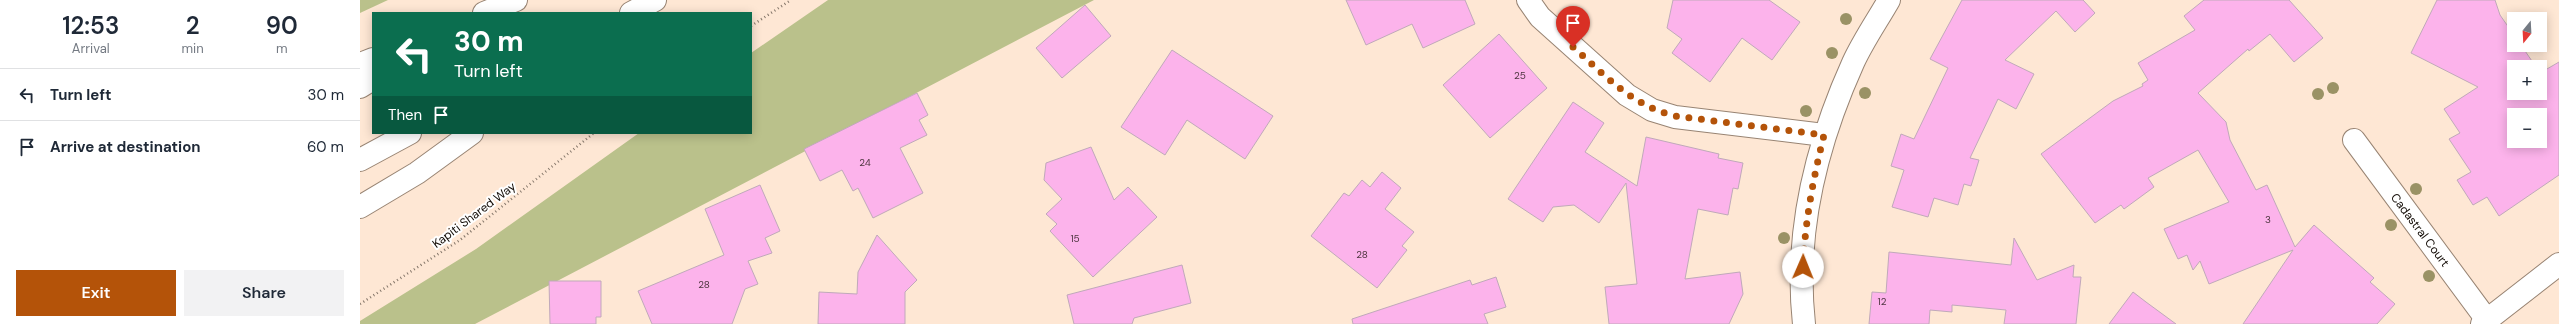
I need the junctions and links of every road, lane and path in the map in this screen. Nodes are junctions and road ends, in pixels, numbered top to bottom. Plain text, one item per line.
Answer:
1 (516, 0) edge
2 (791, 0) edge
3 (1528, 0) edge
4 (1890, 0) edge
5 (486, 12) edge
6 (495, 12) edge
7 (752, 25) edge
8 (372, 59) edge
9 (360, 64) edge
10 (372, 80) edge
11 (360, 87) edge
12 (408, 134) edge
13 (471, 134) edge
14 (593, 134) edge
15 (1824, 135) junction
16 (2354, 140) dead end
17 (360, 160) edge
18 (360, 207) edge
19 (2559, 264) edge
20 (360, 304) edge
21 (2485, 322) edge
22 (1804, 324) edge

1 - 5 main road
1 - 6 main road
2 - 7 path
3 - 15 main road
4 - 15 main road
8 - 9 main road
10 - 11 main road
12 - 17 main road
13 - 18 main road
14 - 20 path, Kapiti Shared Way
15 - 22 main road
16 - 21 main road, Cadastral Court
19 - 21 main road

